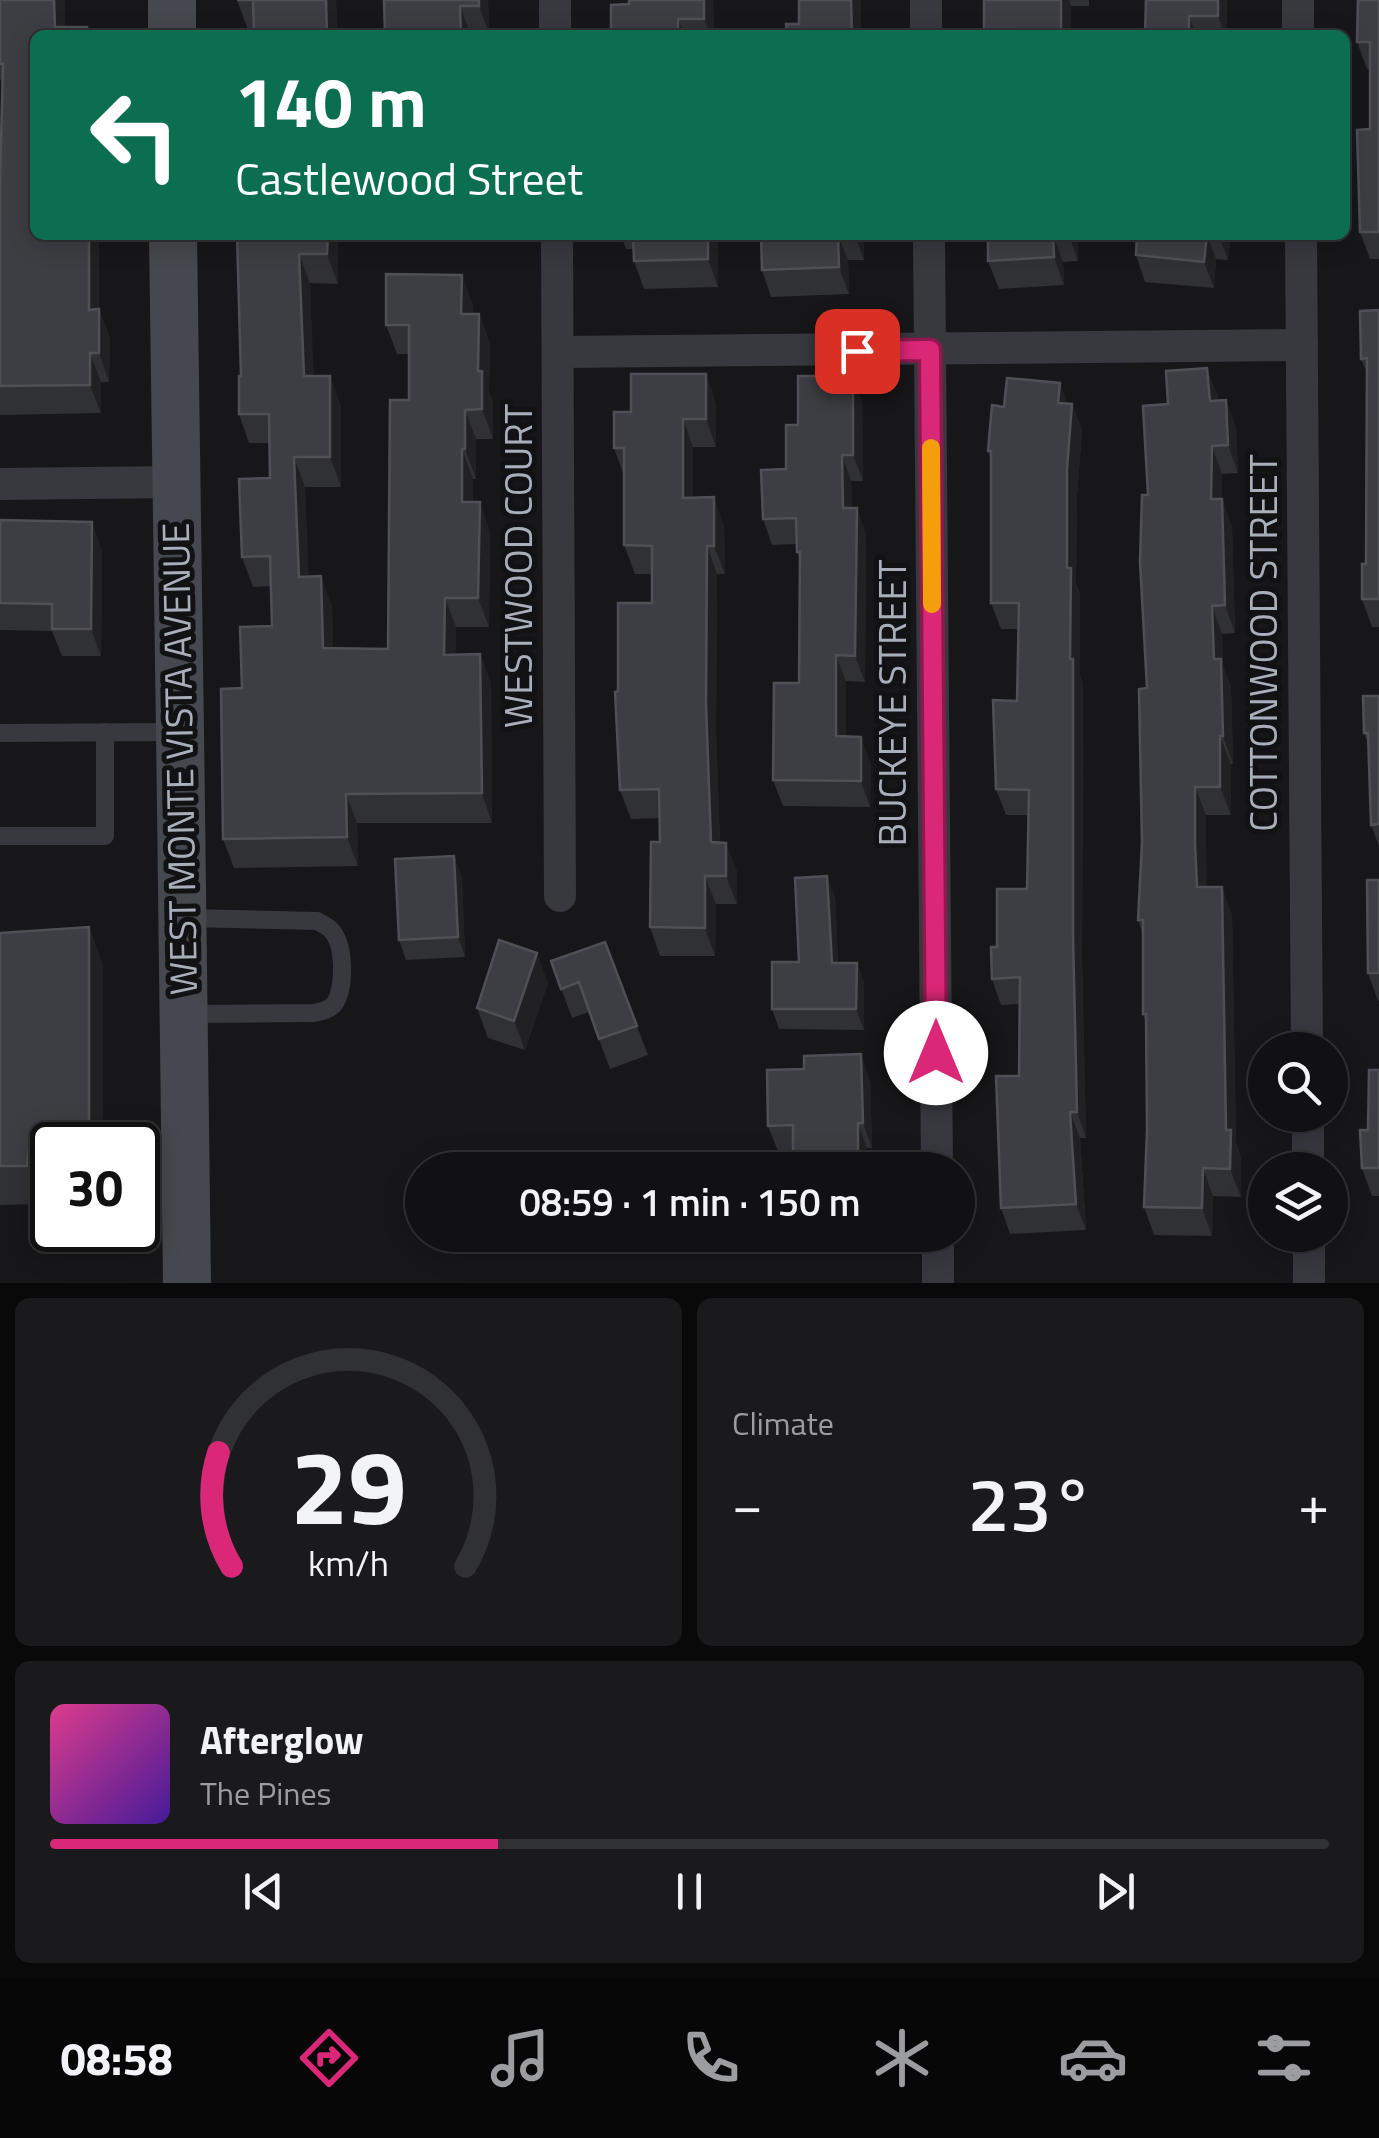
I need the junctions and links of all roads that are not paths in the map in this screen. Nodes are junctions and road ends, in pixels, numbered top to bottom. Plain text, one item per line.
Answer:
1 (172, 0) edge
2 (554, 0) edge
3 (926, 0) edge
4 (1298, 0) edge
5 (172, 30) edge
6 (555, 30) edge
7 (926, 30) edge
8 (1298, 30) edge
9 (173, 240) edge
10 (557, 240) edge
11 (929, 240) edge
12 (1301, 240) edge
13 (1302, 345) junction
14 (930, 350) junction
15 (559, 352) junction
16 (175, 482) junction
17 (0, 484) edge
18 (105, 732) junction
19 (178, 732) junction
20 (0, 733) edge
21 (0, 836) edge
22 (560, 896) dead end
23 (184, 918) junction
24 (186, 1014) junction
25 (1307, 1032) edge
26 (937, 1152) edge
27 (938, 1252) edge
28 (1308, 1252) edge
29 (187, 1283) edge
30 (938, 1283) edge
31 (1309, 1283) edge

1 - 5 street
2 - 6 street
3 - 7 street
4 - 8 street
9 - 16 street, WEST MONTE VISTA AVENUE
10 - 15 street, WESTWOOD COURT
11 - 14 street, BUCKEYE STREET
12 - 13 street, COTTONWOOD STREET
13 - 14 street
13 - 25 street, COTTONWOOD STREET
14 - 15 street
14 - 26 street, BUCKEYE STREET
15 - 22 street, WESTWOOD COURT
16 - 17 street
16 - 19 street, WEST MONTE VISTA AVENUE
18 - 19 lane
18 - 20 lane
18 - 21 lane
19 - 23 street, WEST MONTE VISTA AVENUE
23 - 24 street, WEST MONTE VISTA AVENUE
23 - 24 lane
24 - 29 street, WEST MONTE VISTA AVENUE
27 - 30 street
28 - 31 street

